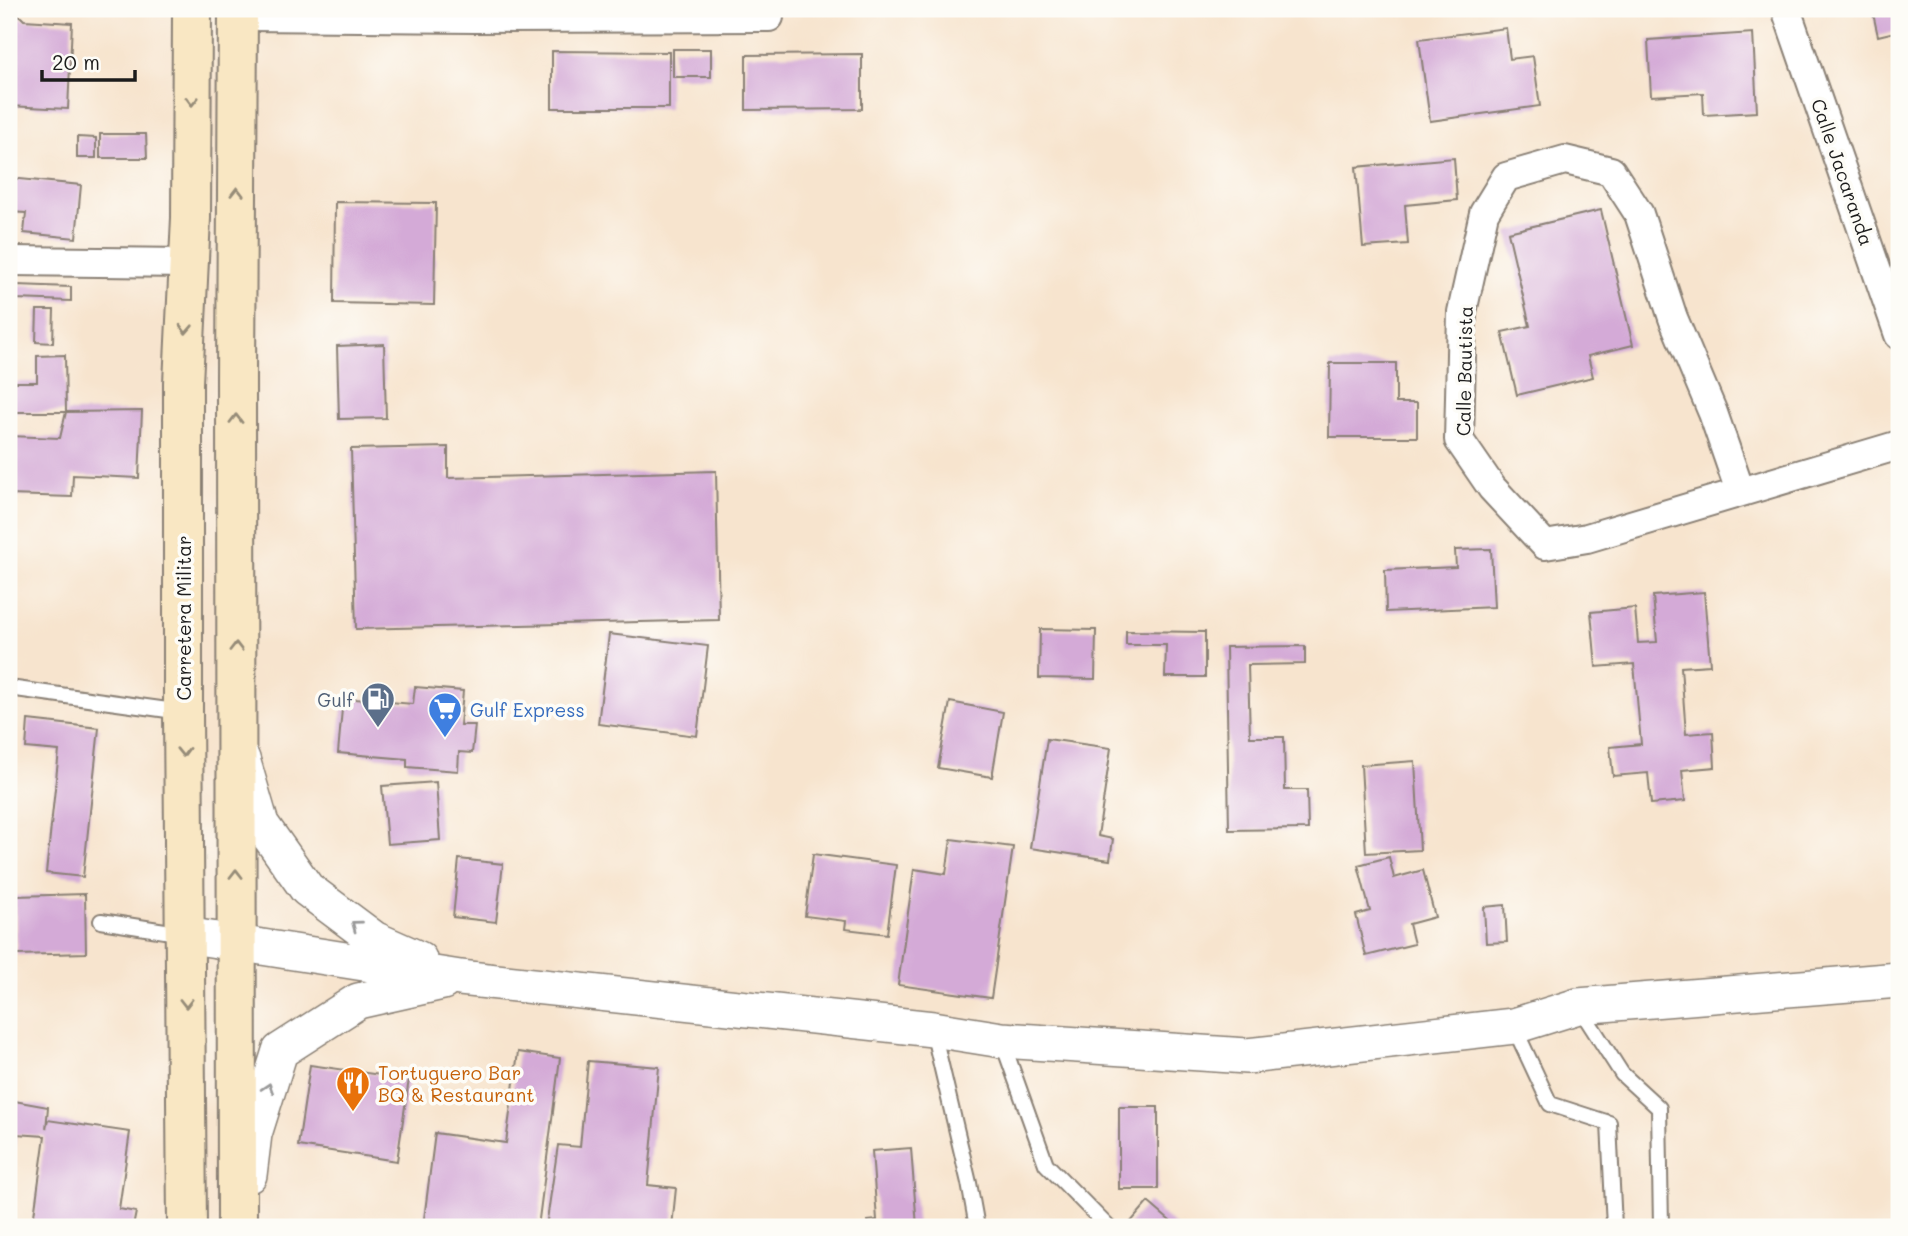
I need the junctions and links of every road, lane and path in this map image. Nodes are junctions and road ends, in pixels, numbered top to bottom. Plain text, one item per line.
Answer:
1 (192, 9) edge
2 (769, 9) edge
3 (1786, 9) edge
4 (238, 12) edge
5 (9, 261) edge
6 (189, 263) junction
7 (1899, 335) edge
8 (1899, 445) edge
9 (1740, 491) junction
10 (9, 688) edge
11 (183, 712) junction
12 (236, 735) junction
13 (101, 921) dead end
14 (185, 935) junction
15 (236, 943) junction
16 (460, 978) junction
17 (1899, 980) edge
18 (1578, 1006) junction
19 (1514, 1026) junction
20 (933, 1029) junction
21 (1002, 1040) junction
22 (187, 1227) edge
23 (237, 1227) edge
24 (243, 1227) edge
25 (977, 1227) edge
26 (1108, 1227) edge
27 (1614, 1227) edge
28 (1661, 1227) edge

1 -> 6 main road, Carretera Militar
2 - 4 street
3 - 7 street, Calle Jacaranda
12 -> 4 main road
5 - 6 street
6 -> 11 main road, Carretera Militar
8 - 9 street, Calle Bautista
9 - 9 street, Calle Bautista
10 - 11 lane
11 -> 14 main road, Carretera Militar
15 -> 12 main road
16 -> 12 street
13 - 14 lane
14 - 15 street
14 -> 22 main road, Carretera Militar
15 - 16 street
15 - 23 main road
16 - 20 street
24 -> 16 street
17 - 18 street
18 - 19 street
18 - 28 lane
19 - 21 street
19 - 27 lane
20 - 21 street
20 - 25 lane
21 - 26 lane

